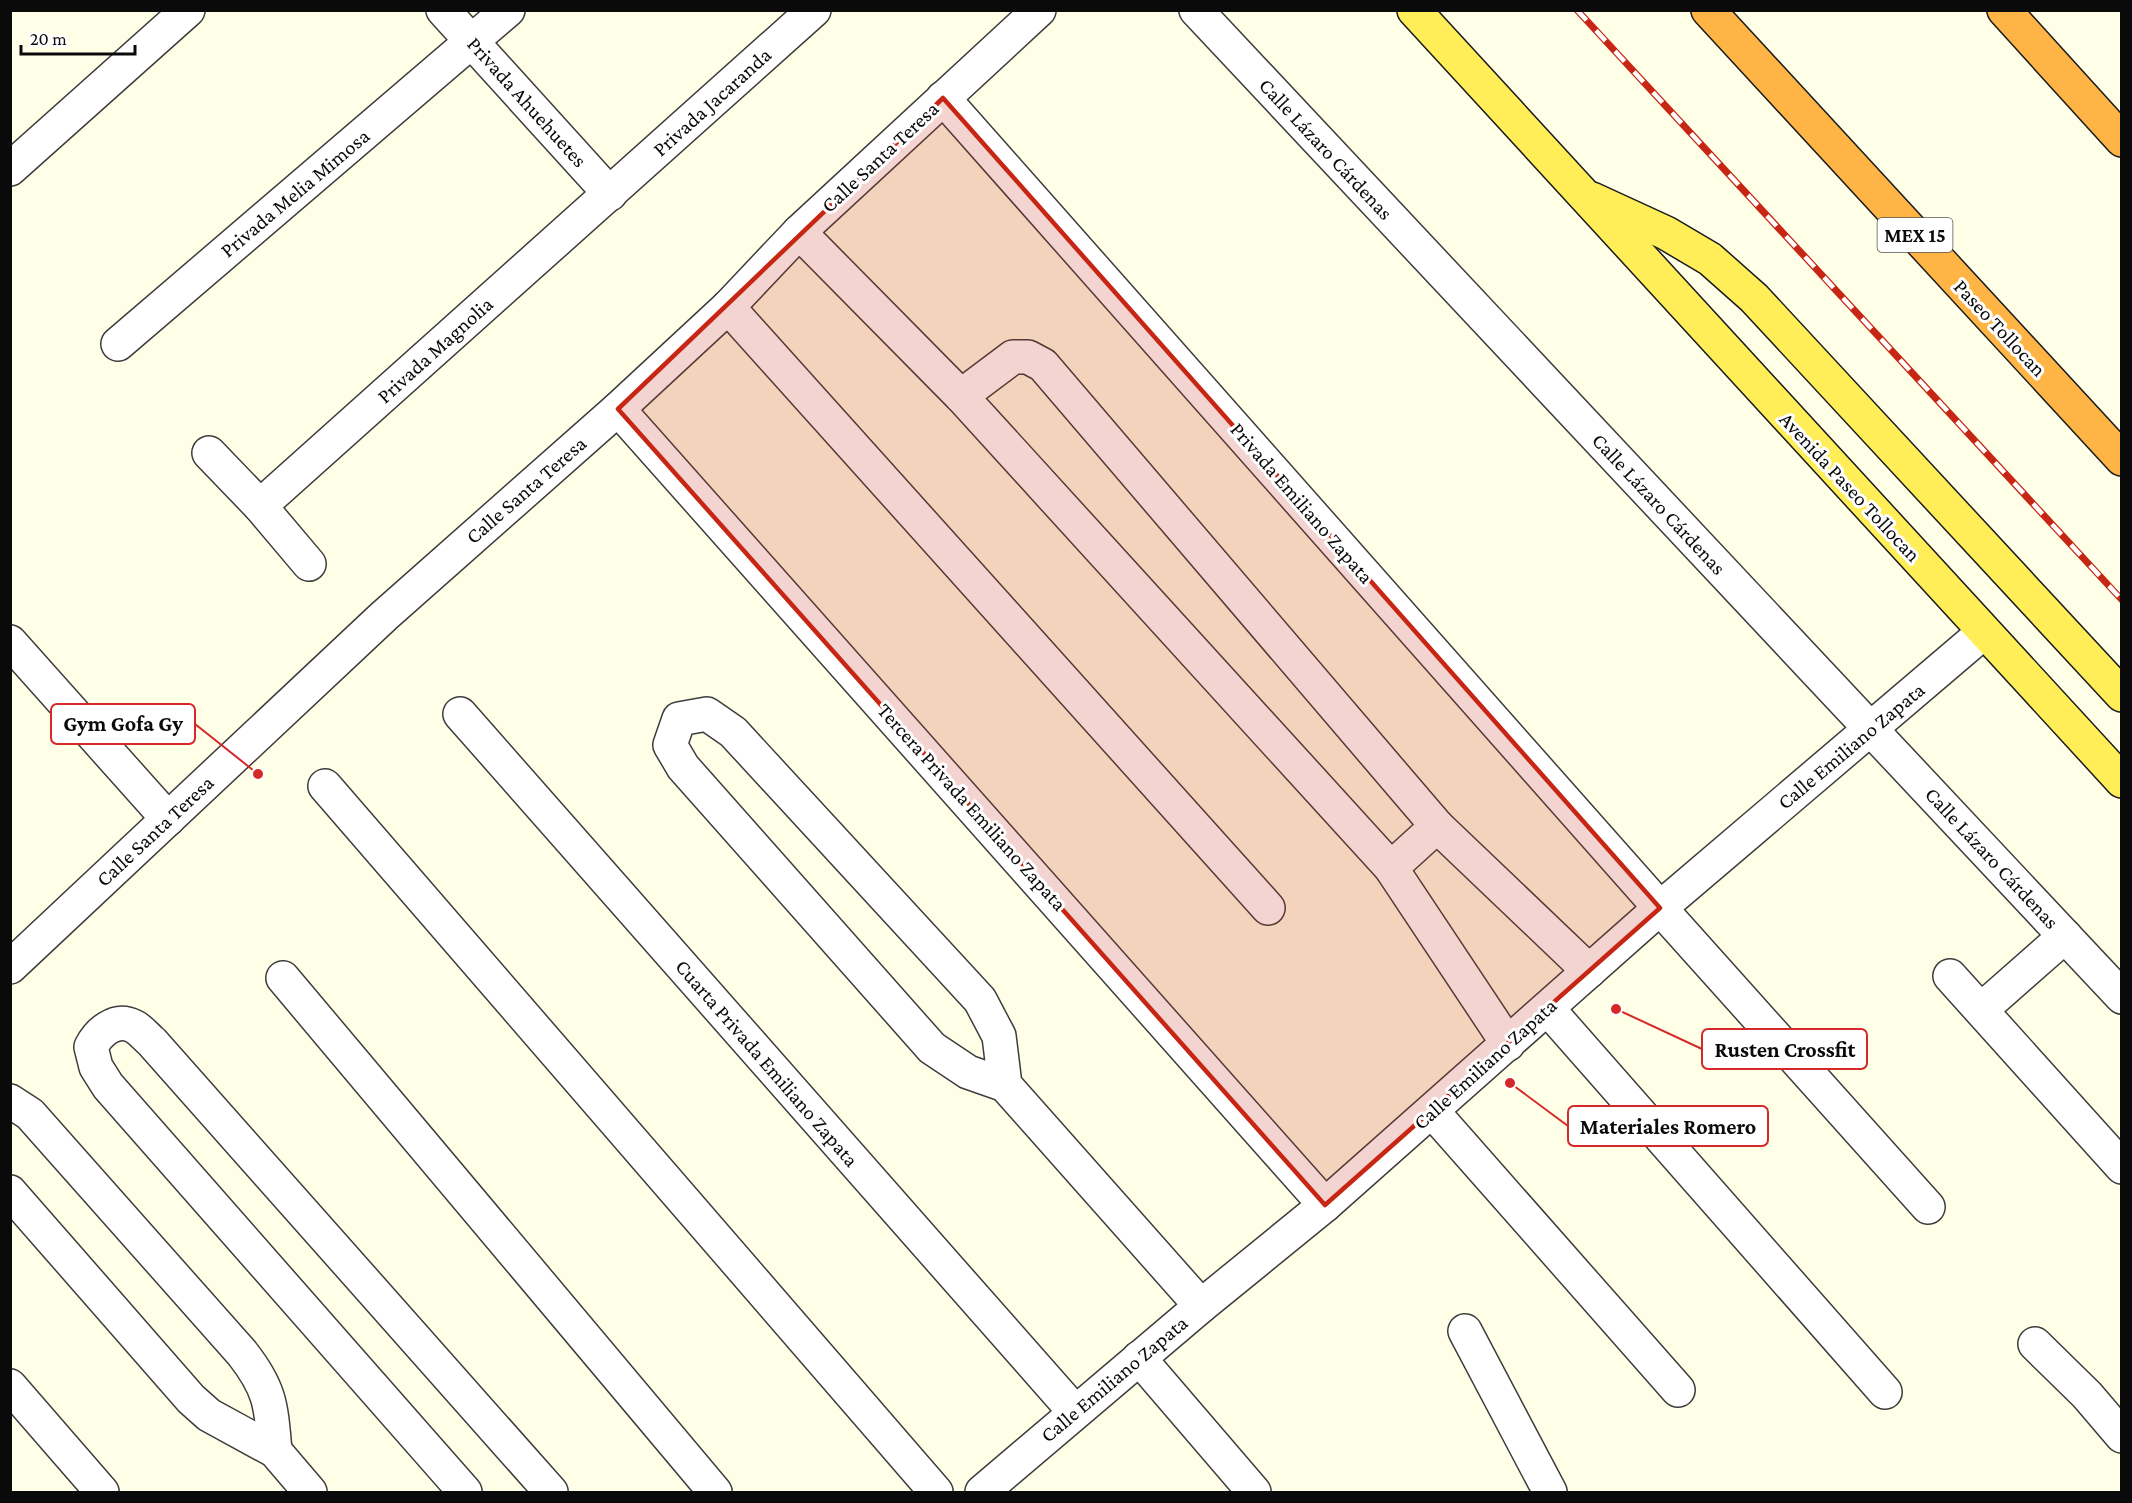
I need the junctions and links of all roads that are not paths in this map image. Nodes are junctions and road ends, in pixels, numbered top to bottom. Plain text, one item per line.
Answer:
1 (188, 10) edge
2 (443, 10) edge
3 (508, 10) edge
4 (814, 10) edge
5 (1039, 10) edge
6 (1196, 10) edge
7 (1414, 10) edge
8 (1708, 10) edge
9 (2004, 10) edge
10 (472, 42) junction
11 (943, 98) junction
12 (2121, 140) edge
13 (10, 169) edge
14 (610, 194) junction
15 (1580, 194) junction
16 (799, 232) junction
17 (728, 307) junction
18 (118, 344) dead end
19 (961, 396) junction
20 (618, 409) junction
21 (209, 453) dead end
22 (2121, 459) edge
23 (260, 506) junction
24 (309, 564) dead end
25 (1984, 632) junction
26 (10, 642) edge
27 (2121, 695) edge
28 (460, 714) dead end
29 (1871, 730) junction
30 (2121, 781) edge
31 (325, 786) dead end
32 (168, 819) junction
33 (1437, 826) junction
34 (1391, 868) junction
35 (1268, 908) dead end
36 (1660, 908) junction
37 (2065, 936) junction
38 (10, 967) edge
39 (1589, 971) junction
40 (1950, 976) dead end
41 (283, 978) dead end
42 (2121, 997) edge
43 (1548, 1009) junction
44 (1981, 1010) junction
45 (1508, 1044) junction
46 (1005, 1085) junction
47 (10, 1101) edge
48 (1432, 1111) junction
49 (2121, 1167) edge
50 (10, 1192) edge
51 (1325, 1205) junction
52 (1928, 1207) dead end
53 (1201, 1305) junction
54 (1465, 1331) dead end
55 (2036, 1344) dead end
56 (1139, 1358) junction
57 (10, 1386) edge
58 (1678, 1390) dead end
59 (1885, 1392) dead end
60 (1075, 1412) junction
61 (2121, 1436) edge
62 (274, 1451) junction
63 (102, 1492) edge
64 (309, 1492) edge
65 (465, 1492) edge
66 (551, 1492) edge
67 (715, 1492) edge
68 (936, 1492) edge
69 (982, 1492) edge
70 (1254, 1492) edge
71 (1550, 1492) edge

1 - 13 street
2 - 10 street, Privada Ahuehuetes
3 - 10 street, Privada Melia Mimosa
4 - 14 street, Privada Jacaranda
5 - 11 street, Calle Santa Teresa
6 - 29 street, Calle Lázaro Cárdenas
7 - 15 main road, Avenida Paseo Tollocan
8 - 22 highway, Paseo Tollocan / MEX 15
9 - 12 highway
10 - 14 street, Privada Ahuehuetes
10 - 18 street, Privada Melia Mimosa
11 - 16 street, Calle Santa Teresa
11 - 36 street, Privada Emiliano Zapata
14 - 23 street, Privada Magnolia
15 - 25 main road, Avenida Paseo Tollocan
15 - 27 main road, Avenida Paseo Tollocan
16 - 17 street, Calle Santa Teresa
16 - 19 street
17 - 20 street, Calle Santa Teresa
17 - 35 street
19 - 33 street
19 - 34 street
20 - 32 street, Calle Santa Teresa
20 - 51 street, Tercera Privada Emiliano Zapata
21 - 23 street
23 - 24 street
25 - 29 street, Calle Emiliano Zapata
25 - 30 main road, Avenida Paseo Tollocan
26 - 32 street
28 - 60 street, Cuarta Privada Emiliano Zapata
29 - 36 street, Calle Emiliano Zapata
29 - 37 street, Calle Lázaro Cárdenas
31 - 68 street
32 - 38 street, Calle Santa Teresa
33 - 34 street
33 - 39 street
34 - 45 street
36 - 39 street, Calle Emiliano Zapata
36 - 52 street, Privada Emiliano Zapata
37 - 42 street, Calle Lázaro Cárdenas
37 - 44 street
39 - 43 street, Calle Emiliano Zapata
40 - 44 street
41 - 67 street
43 - 45 street, Calle Emiliano Zapata
43 - 59 street
44 - 49 street
45 - 48 street, Calle Emiliano Zapata
46 - 46 street
46 - 53 street
47 - 62 street
48 - 51 street, Calle Emiliano Zapata
48 - 58 street
50 - 62 street
51 - 53 street, Calle Emiliano Zapata
53 - 56 street, Calle Emiliano Zapata
54 - 71 street
55 - 61 street
56 - 60 street, Calle Emiliano Zapata
56 - 70 street
57 - 63 street
60 - 69 street, Calle Emiliano Zapata
62 - 64 street
65 - 66 street

